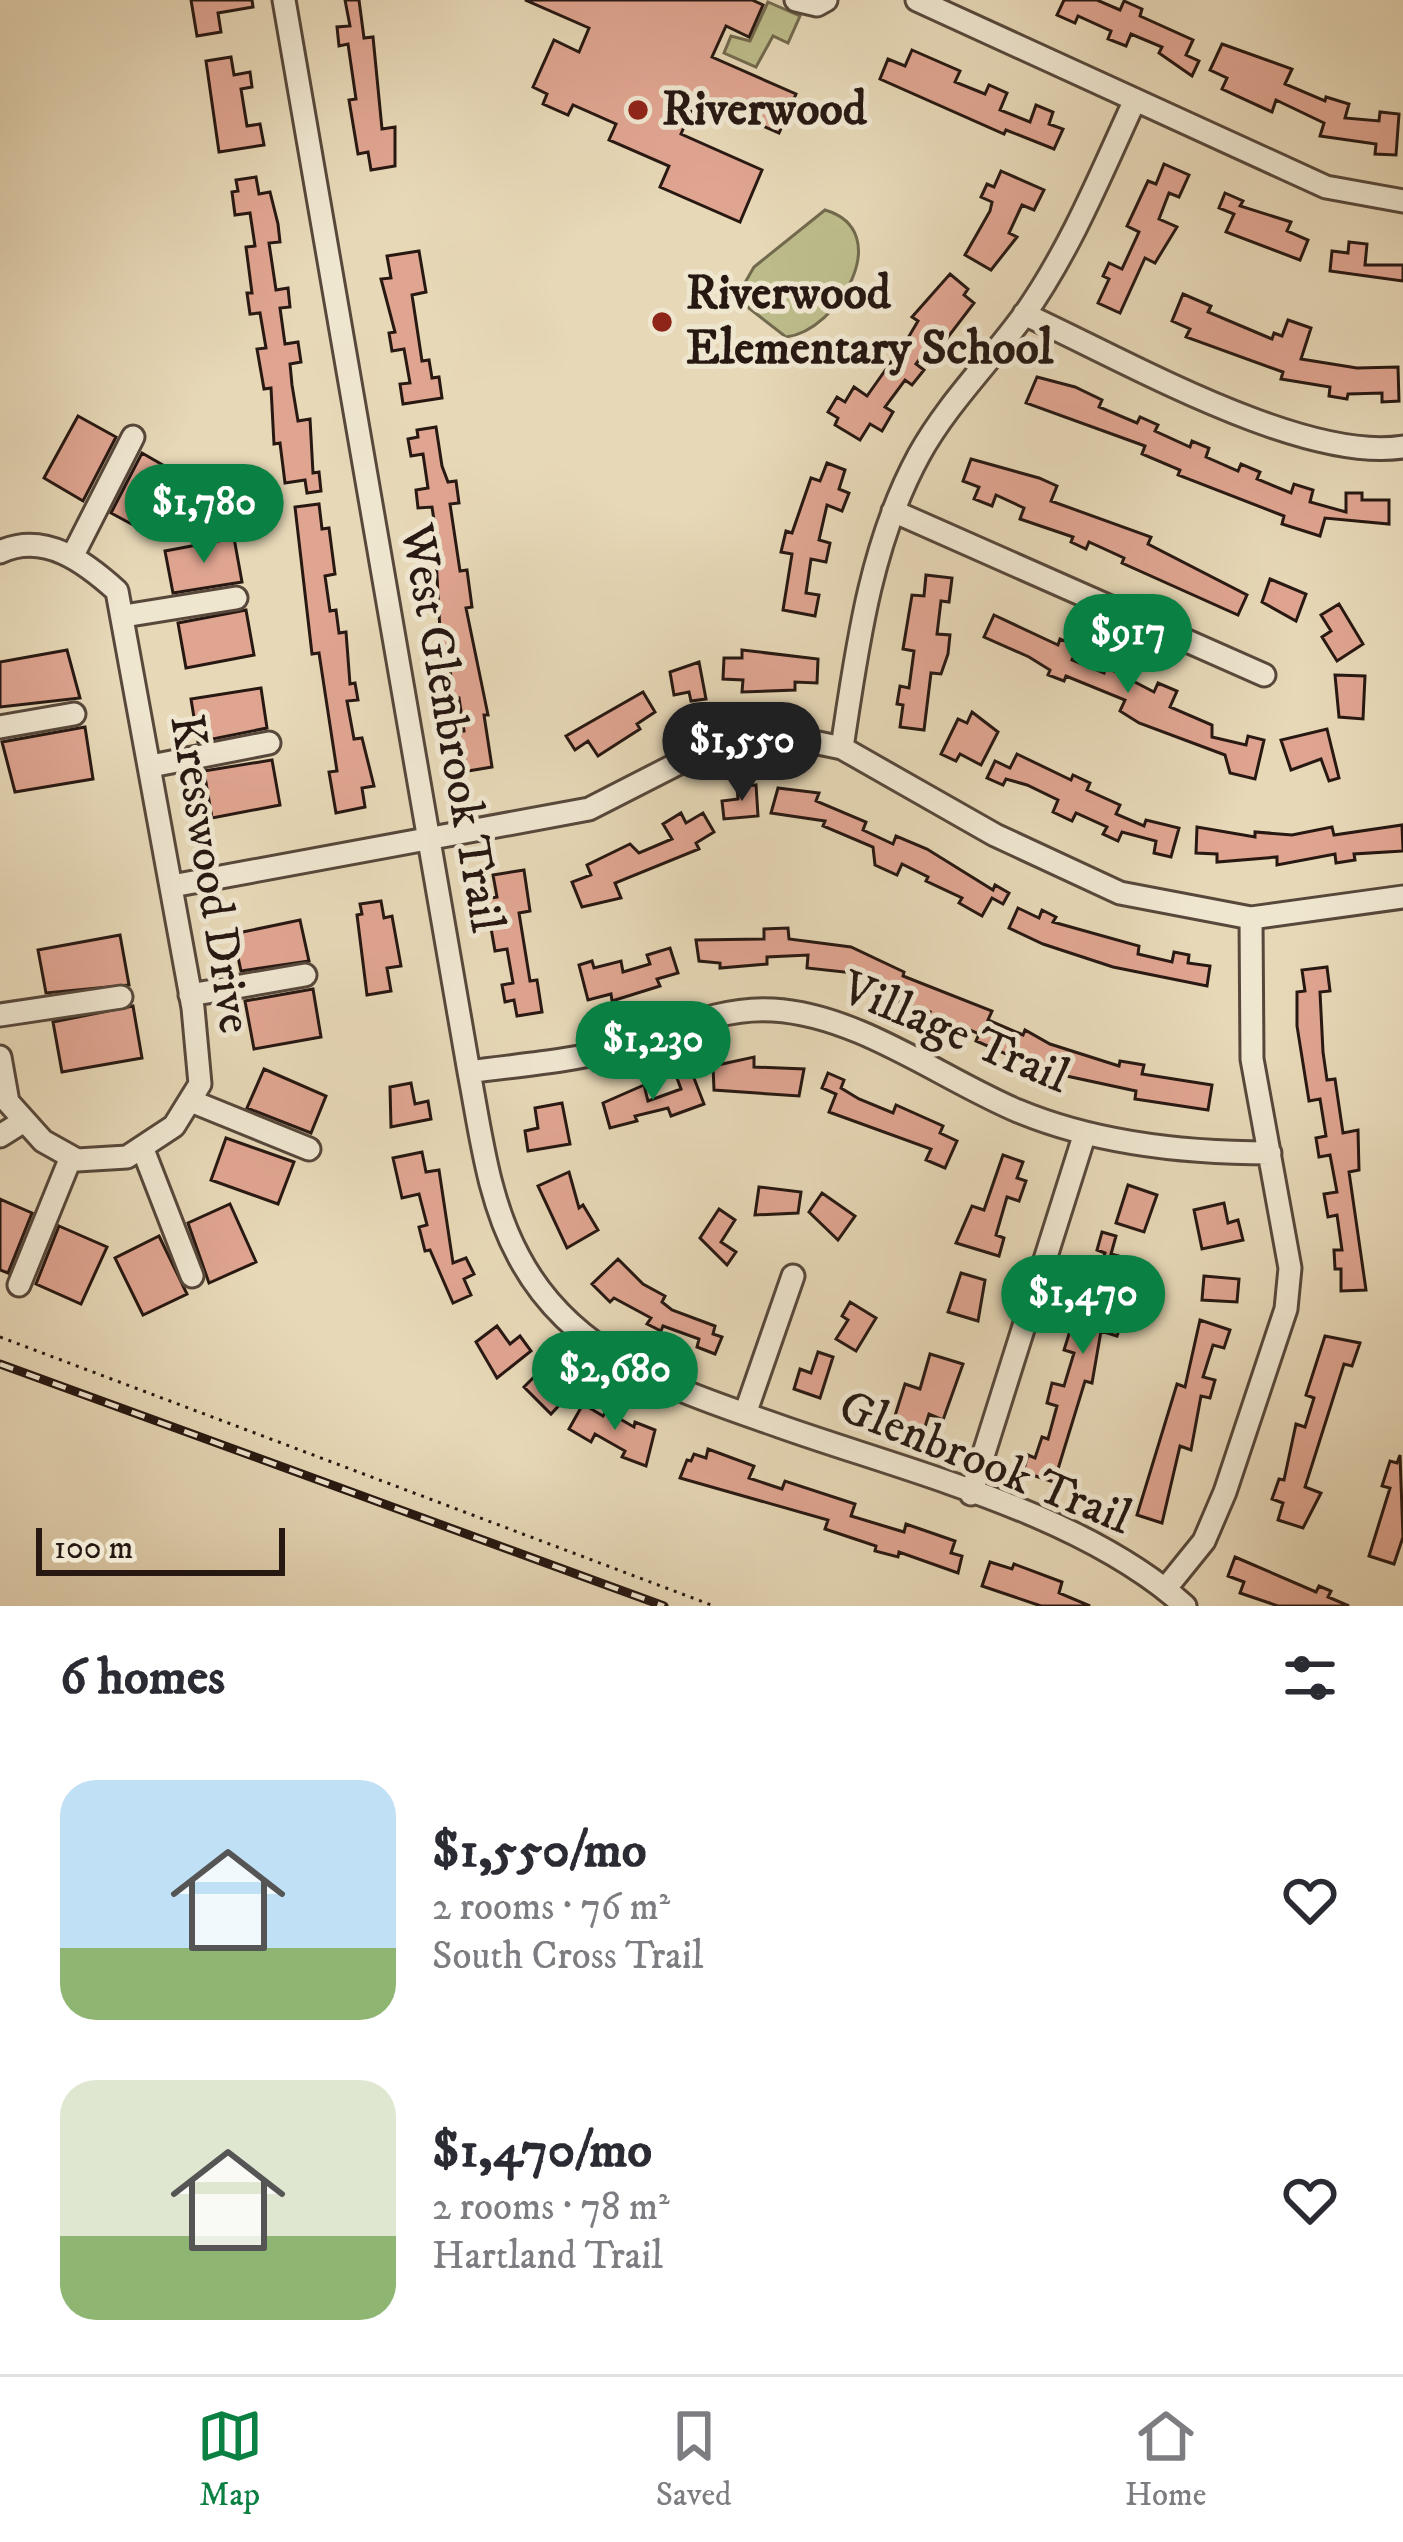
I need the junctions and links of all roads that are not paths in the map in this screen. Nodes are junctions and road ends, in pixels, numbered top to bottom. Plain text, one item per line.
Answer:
1 (284, 0) edge
2 (796, 0) edge
3 (826, 0) edge
4 (917, 0) edge
5 (1134, 102) junction
6 (1403, 201) edge
7 (1024, 314) junction
8 (133, 437) dead end
9 (1403, 447) edge
10 (893, 511) junction
11 (0, 552) edge
12 (74, 553) junction
13 (236, 598) dead end
14 (124, 616) junction
15 (1264, 675) dead end
16 (74, 714) dead end
17 (0, 727) edge
18 (269, 743) dead end
19 (842, 748) junction
20 (151, 766) junction
21 (427, 841) junction
22 (172, 886) junction
23 (1403, 897) edge
24 (1251, 918) junction
25 (305, 975) dead end
26 (190, 995) junction
27 (121, 997) dead end
28 (0, 1015) edge
29 (0, 1057) edge
30 (469, 1072) junction
31 (191, 1101) junction
32 (25, 1120) junction
33 (1085, 1133) junction
34 (0, 1136) edge
35 (142, 1147) junction
36 (309, 1149) dead end
37 (1270, 1154) junction
38 (71, 1157) junction
39 (192, 1276) dead end
40 (794, 1276) dead end
41 (19, 1285) dead end
42 (745, 1414) junction
43 (971, 1494) junction
44 (1166, 1588) junction
45 (1185, 1606) edge

1 - 21 street, West Glenbrook Trail
2 - 3 street
4 - 5 street
5 - 6 street
5 - 7 street
7 - 9 street
7 - 10 street
8 - 12 street
10 - 15 street
10 - 19 street
11 - 12 street
12 - 14 street, Kresswood Drive
13 - 14 street
14 - 20 street, Kresswood Drive
16 - 17 street
18 - 20 street
19 - 21 street
19 - 24 street
20 - 22 street, Kresswood Drive
21 - 22 street
21 - 30 street, West Glenbrook Trail
22 - 26 street, Kresswood Drive
23 - 24 street
24 - 37 street
25 - 26 street
26 - 31 street, Kresswood Drive
27 - 28 street
29 - 32 street
30 - 33 street, Village Trail
30 - 42 street, West Glenbrook Trail
31 - 35 street, Kresswood Drive
31 - 36 street
32 - 34 street
32 - 38 street
33 - 37 street, Village Trail
33 - 43 street
35 - 38 street
35 - 39 street
37 - 44 street
38 - 41 street
40 - 42 street
42 - 43 street, Glenbrook Trail
43 - 44 street, Glenbrook Trail
44 - 45 street, Glenbrook Trail

